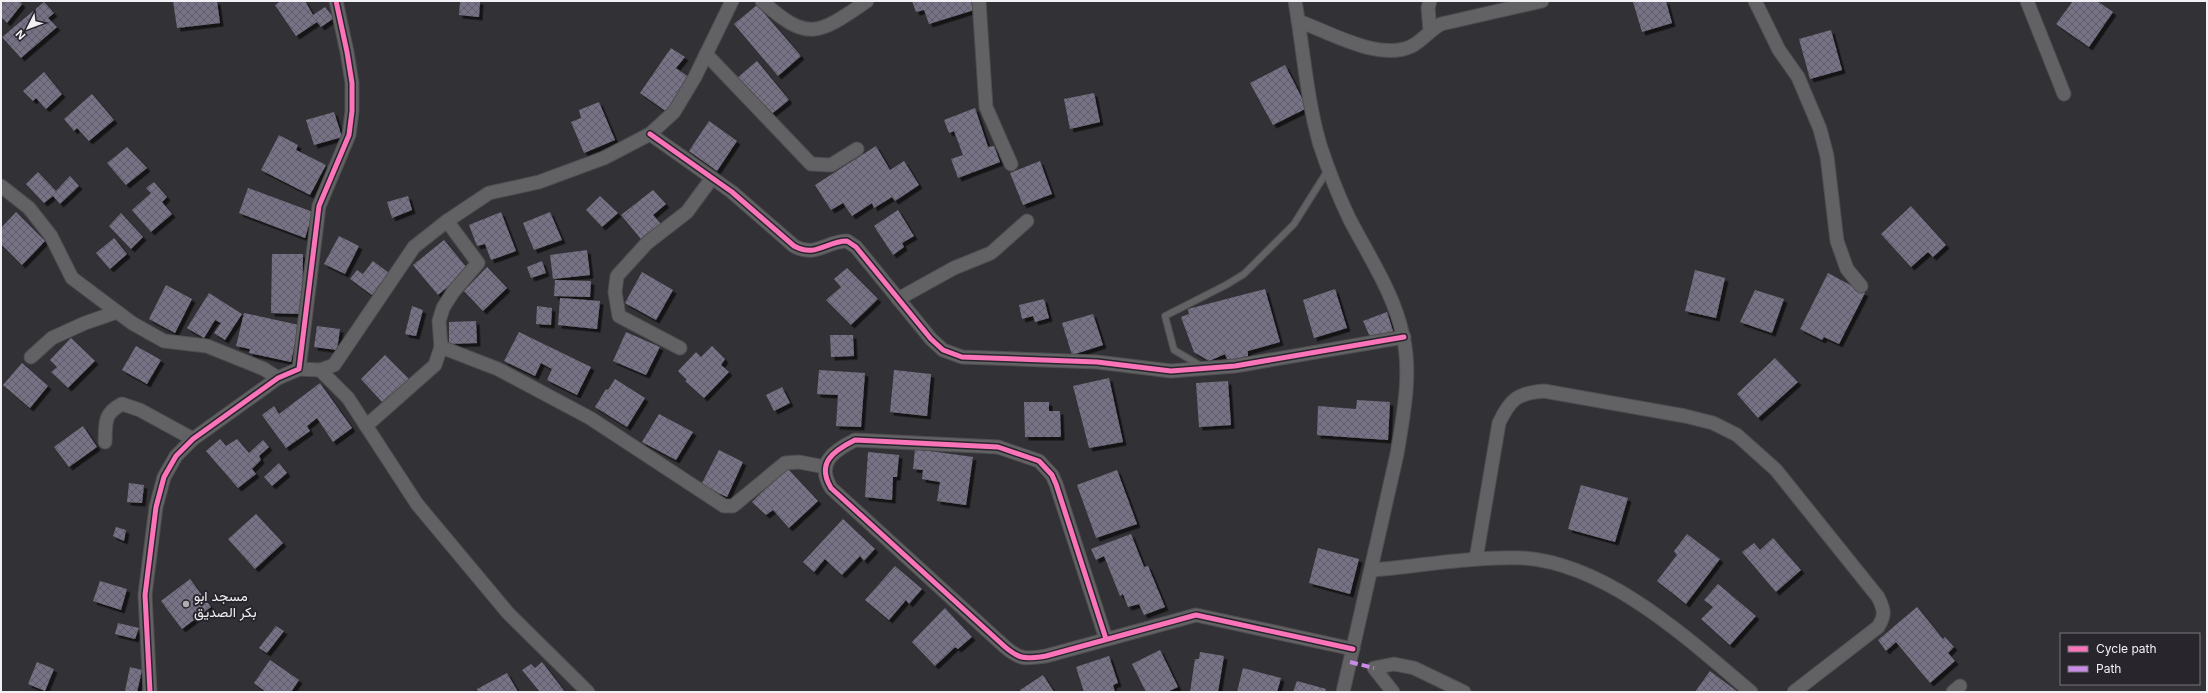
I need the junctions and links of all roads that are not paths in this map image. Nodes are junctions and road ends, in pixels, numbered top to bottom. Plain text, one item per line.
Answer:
1 (336, 1) edge
2 (732, 1) edge
3 (762, 1) edge
4 (867, 1) edge
5 (979, 1) edge
6 (1295, 1) edge
7 (1430, 1) edge
8 (1542, 1) edge
9 (1755, 1) edge
10 (2027, 1) edge
11 (1298, 21) junction
12 (1430, 30) junction
13 (706, 54) junction
14 (2064, 94) dead end
15 (650, 134) junction
16 (857, 149) dead end
17 (1010, 164) dead end
18 (1329, 169) junction
19 (712, 178) junction
20 (1, 186) edge
21 (447, 221) junction
22 (1027, 221) dead end
23 (1861, 286) dead end
24 (898, 299) junction
25 (117, 312) junction
26 (1404, 337) junction
27 (441, 346) junction
28 (680, 348) dead end
29 (31, 357) dead end
30 (1205, 368) junction
31 (299, 369) junction
32 (320, 370) junction
33 (278, 378) junction
34 (366, 426) junction
35 (193, 439) junction
36 (105, 442) dead end
37 (825, 467) junction
38 (1476, 560) junction
39 (1372, 570) junction
40 (1106, 639) junction
41 (1353, 649) junction
42 (150, 692) edge
43 (588, 692) edge
44 (1343, 692) edge
45 (1393, 692) edge
46 (1464, 692) edge
47 (1751, 692) edge
48 (1794, 692) edge

1 - 31 street
2 - 13 street
3 - 4 street
5 - 17 street
6 - 11 street
7 - 12 street
8 - 12 street
9 - 23 street
10 - 14 street
11 - 12 street
11 - 18 street
13 - 15 street
13 - 16 street
15 - 19 street
15 - 21 street
18 - 26 street
18 - 30 lane
19 - 24 street
19 - 28 street
20 - 25 street
21 - 27 street
21 - 32 street
22 - 24 street
24 - 30 street
25 - 29 street
25 - 33 street
26 - 30 street
26 - 39 street
27 - 34 street
27 - 37 street
31 - 32 street
31 - 33 street
32 - 34 street
33 - 35 street
34 - 43 street
35 - 36 street
35 - 42 street
37 - 40 street
37 - 40 street
38 - 39 street
38 - 47 street
38 - 48 street
39 - 41 street
40 - 41 street
41 - 44 street
45 - 46 street

